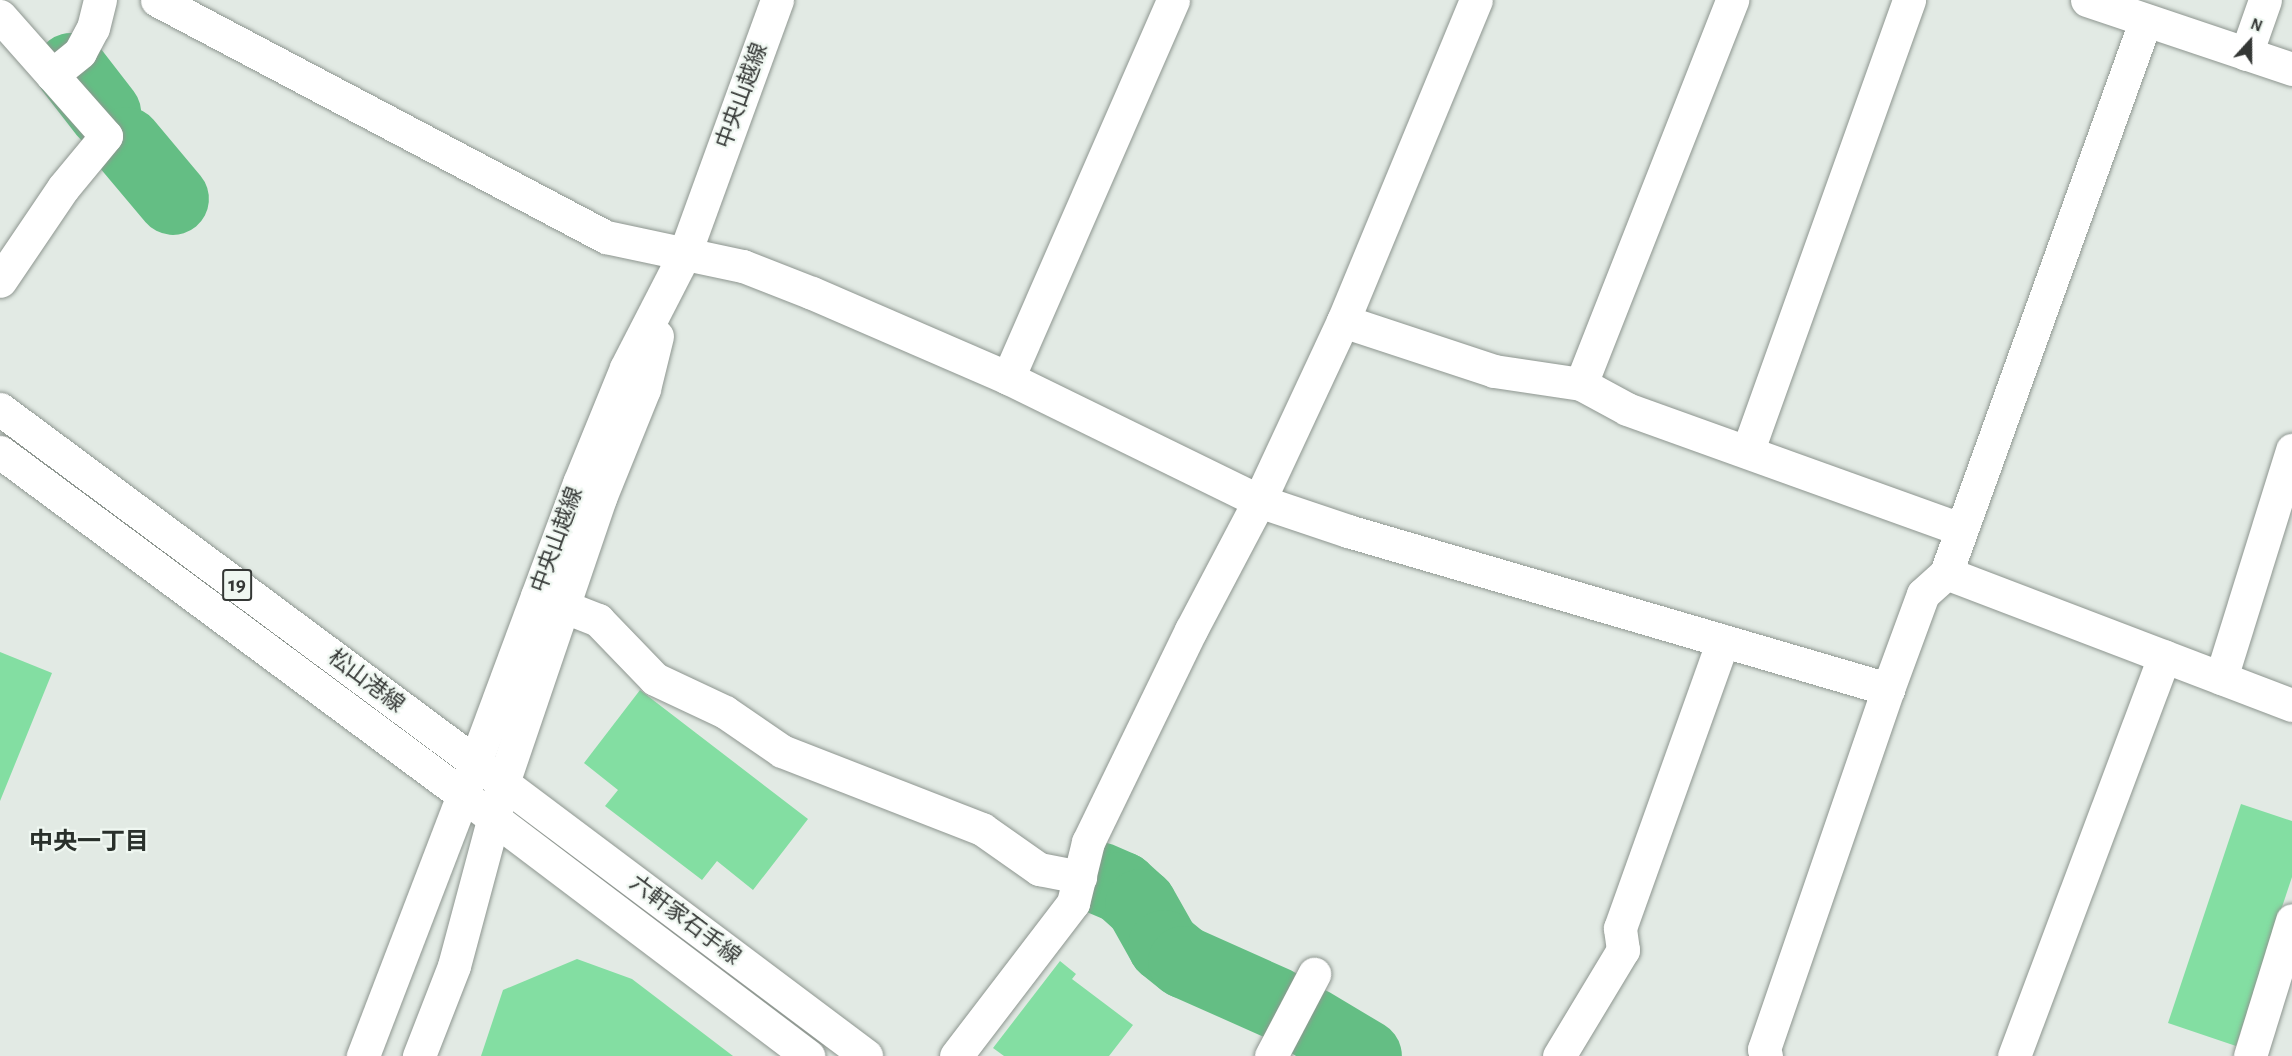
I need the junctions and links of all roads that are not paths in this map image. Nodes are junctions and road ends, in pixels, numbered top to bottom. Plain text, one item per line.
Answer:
1 (100, 0) edge
2 (157, 0) edge
3 (777, 0) edge
4 (1173, 0) edge
5 (1476, 0) edge
6 (1732, 0) edge
7 (1909, 0) edge
8 (2087, 0) edge
9 (2265, 0) edge
10 (2142, 14) edge
11 (0, 16) edge
12 (2246, 54) junction
13 (2292, 69) edge
14 (52, 75) junction
15 (684, 255) junction
16 (0, 281) edge
17 (1343, 321) junction
18 (1008, 378) junction
19 (1581, 384) junction
20 (0, 409) edge
21 (1748, 450) junction
22 (2292, 450) edge
23 (0, 452) edge
24 (1260, 501) junction
25 (1960, 529) junction
26 (1946, 573) junction
27 (550, 601) junction
28 (1723, 641) junction
29 (2164, 656) junction
30 (2221, 678) junction
31 (1888, 689) junction
32 (2292, 705) edge
33 (475, 762) junction
34 (503, 783) junction
35 (463, 795) junction
36 (493, 819) junction
37 (1080, 877) junction
38 (2292, 920) edge
39 (1314, 974) dead end
40 (363, 1056) edge
41 (419, 1056) edge
42 (808, 1056) edge
43 (866, 1056) edge
44 (956, 1056) edge
45 (1272, 1056) edge
46 (1560, 1056) edge
47 (1766, 1056) edge
48 (2014, 1056) edge
49 (2250, 1056) edge

1 - 14 street
2 - 15 street
3 - 15 street, 中央山越線
4 - 18 street
5 - 17 street
6 - 19 street
7 - 21 street
8 - 10 street
9 - 12 street
10 - 12 street
10 - 25 street
11 - 14 street
12 - 13 street
14 - 16 street
15 - 18 street
15 - 27 street, 中央山越線
17 - 19 street
17 - 24 street
18 - 24 street
19 - 21 street
20 - 33 street, 松山港線 / 19
21 - 25 street
22 - 30 street
23 - 35 street, 松山港線 / 19
24 - 28 street
24 - 37 street
25 - 26 street
26 - 29 street
26 - 31 street
27 - 33 street, 中央山越線
27 - 34 street, 中央山越線
27 - 37 street
28 - 31 street
28 - 46 street
29 - 30 street
29 - 48 street
30 - 32 street
31 - 47 street
33 - 34 street, 松山港線 / 19
33 - 35 street, 中央山越線
34 - 36 street
34 - 43 street, 六軒家石手線
35 - 36 street, 六軒家石手線
35 - 40 street
36 - 41 street
36 - 42 street, 六軒家石手線
37 - 44 street
38 - 49 street
39 - 45 street

